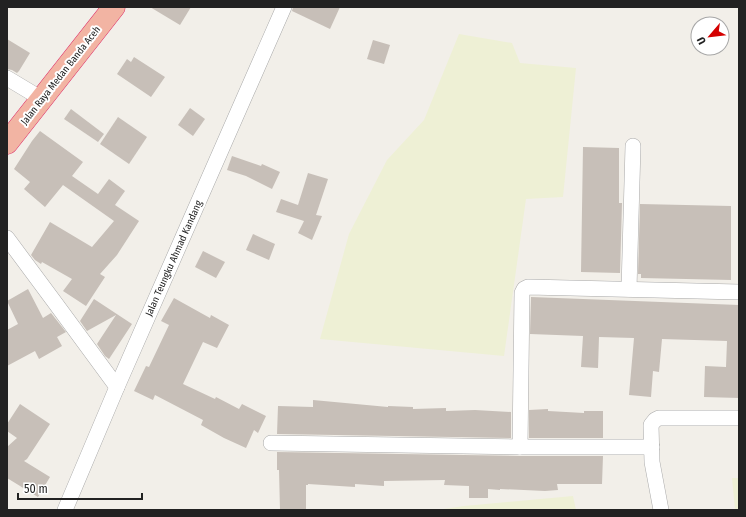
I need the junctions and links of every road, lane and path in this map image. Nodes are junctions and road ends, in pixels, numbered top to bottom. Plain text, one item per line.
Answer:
1 (114, 7) edge
2 (284, 7) edge
3 (7, 78) edge
4 (42, 99) junction
5 (7, 143) edge
6 (633, 146) dead end
7 (7, 238) edge
8 (629, 289) junction
9 (739, 292) edge
10 (116, 387) junction
11 (739, 418) edge
12 (271, 442) dead end
13 (520, 447) junction
14 (652, 447) junction
15 (65, 510) edge
16 (661, 510) edge

1 - 4 highway, Jalan Raya Medan Banda Aceh
2 - 10 street, Jalan Teungku Ahmad Kandang
3 - 4 street
4 - 5 highway, Jalan Raya Medan Banda Aceh
6 - 8 street
7 - 10 street
8 - 9 street
8 - 13 street
10 - 15 street, Jalan Teungku Ahmad Kandang
11 - 14 street
12 - 13 street
13 - 14 street
14 - 16 street

